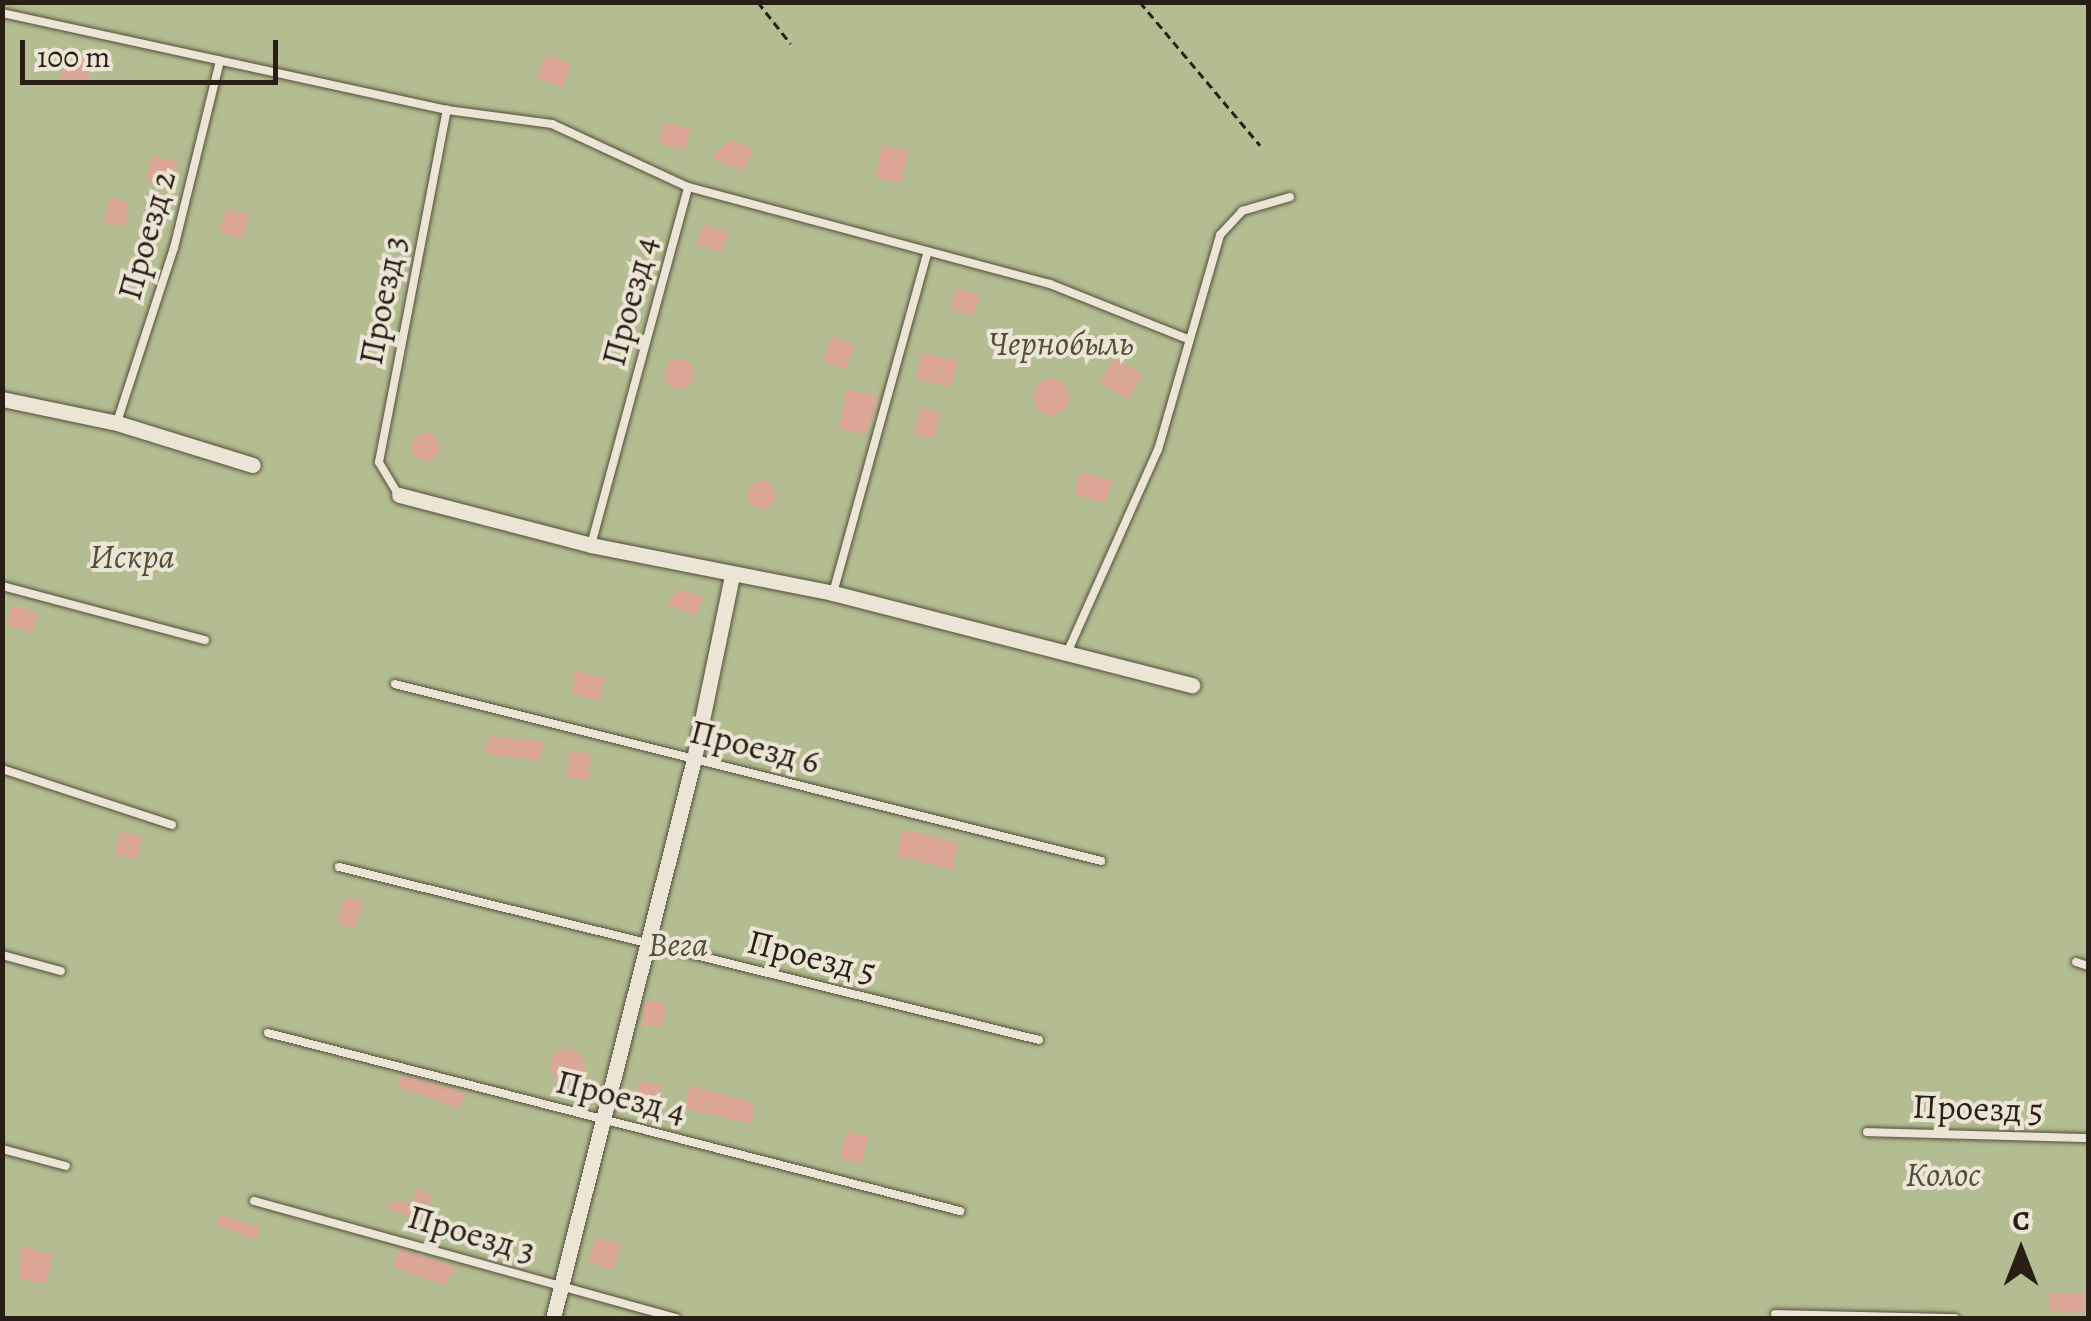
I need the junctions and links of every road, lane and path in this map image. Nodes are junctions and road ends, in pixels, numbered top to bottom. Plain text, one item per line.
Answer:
1 (758, 2) edge
2 (1140, 2) edge
3 (2, 13) edge
4 (792, 44) dead end
5 (220, 61) junction
6 (447, 110) junction
7 (1260, 145) dead end
8 (688, 187) junction
9 (1290, 197) dead end
10 (926, 254) junction
11 (1185, 338) junction
12 (2, 400) edge
13 (117, 422) junction
14 (253, 465) dead end
15 (399, 495) joint
16 (592, 545) junction
17 (732, 575) junction
18 (2, 586) edge
19 (833, 593) junction
20 (205, 640) dead end
21 (1067, 653) junction
22 (396, 684) dead end
23 (1192, 685) dead end
24 (694, 759) junction
25 (2, 769) edge
26 (172, 825) dead end
27 (1101, 862) dead end
28 (339, 868) dead end
29 (647, 944) junction
30 (2, 955) edge
31 (2076, 962) dead end
32 (2088, 966) edge
33 (61, 972) dead end
34 (268, 1033) dead end
35 (1039, 1040) dead end
36 (603, 1120) junction
37 (1867, 1132) dead end
38 (2088, 1138) edge
39 (2, 1149) edge
40 (66, 1166) dead end
41 (254, 1201) dead end
42 (960, 1211) dead end
43 (561, 1286) junction
44 (1775, 1314) dead end
45 (553, 1318) edge
46 (676, 1318) edge
47 (1955, 1318) edge

1 - 4 path
2 - 7 path
3 - 5 lane
5 - 6 lane
5 - 13 lane, Проезд 2
6 - 8 lane
6 - 15 lane, Проезд 3
8 - 10 lane
8 - 16 lane, Проезд 4
9 - 11 lane
10 - 11 lane
10 - 19 lane
11 - 21 lane
12 - 13 street
13 - 14 street
15 - 16 street
16 - 17 street
17 - 19 street
17 - 24 street
18 - 20 lane
19 - 21 street
21 - 23 street
22 - 24 lane, Проезд 6
24 - 27 lane, Проезд 6
24 - 29 street
25 - 26 lane
28 - 29 lane, Проезд 5
29 - 35 lane, Проезд 5
29 - 36 street
30 - 33 lane
31 - 32 lane
34 - 36 lane, Проезд 4
36 - 42 lane, Проезд 4
36 - 43 street
37 - 38 lane, Проезд 5
39 - 40 lane
41 - 43 lane, Проезд 3
43 - 45 street
43 - 46 lane, Проезд 3
44 - 47 lane

